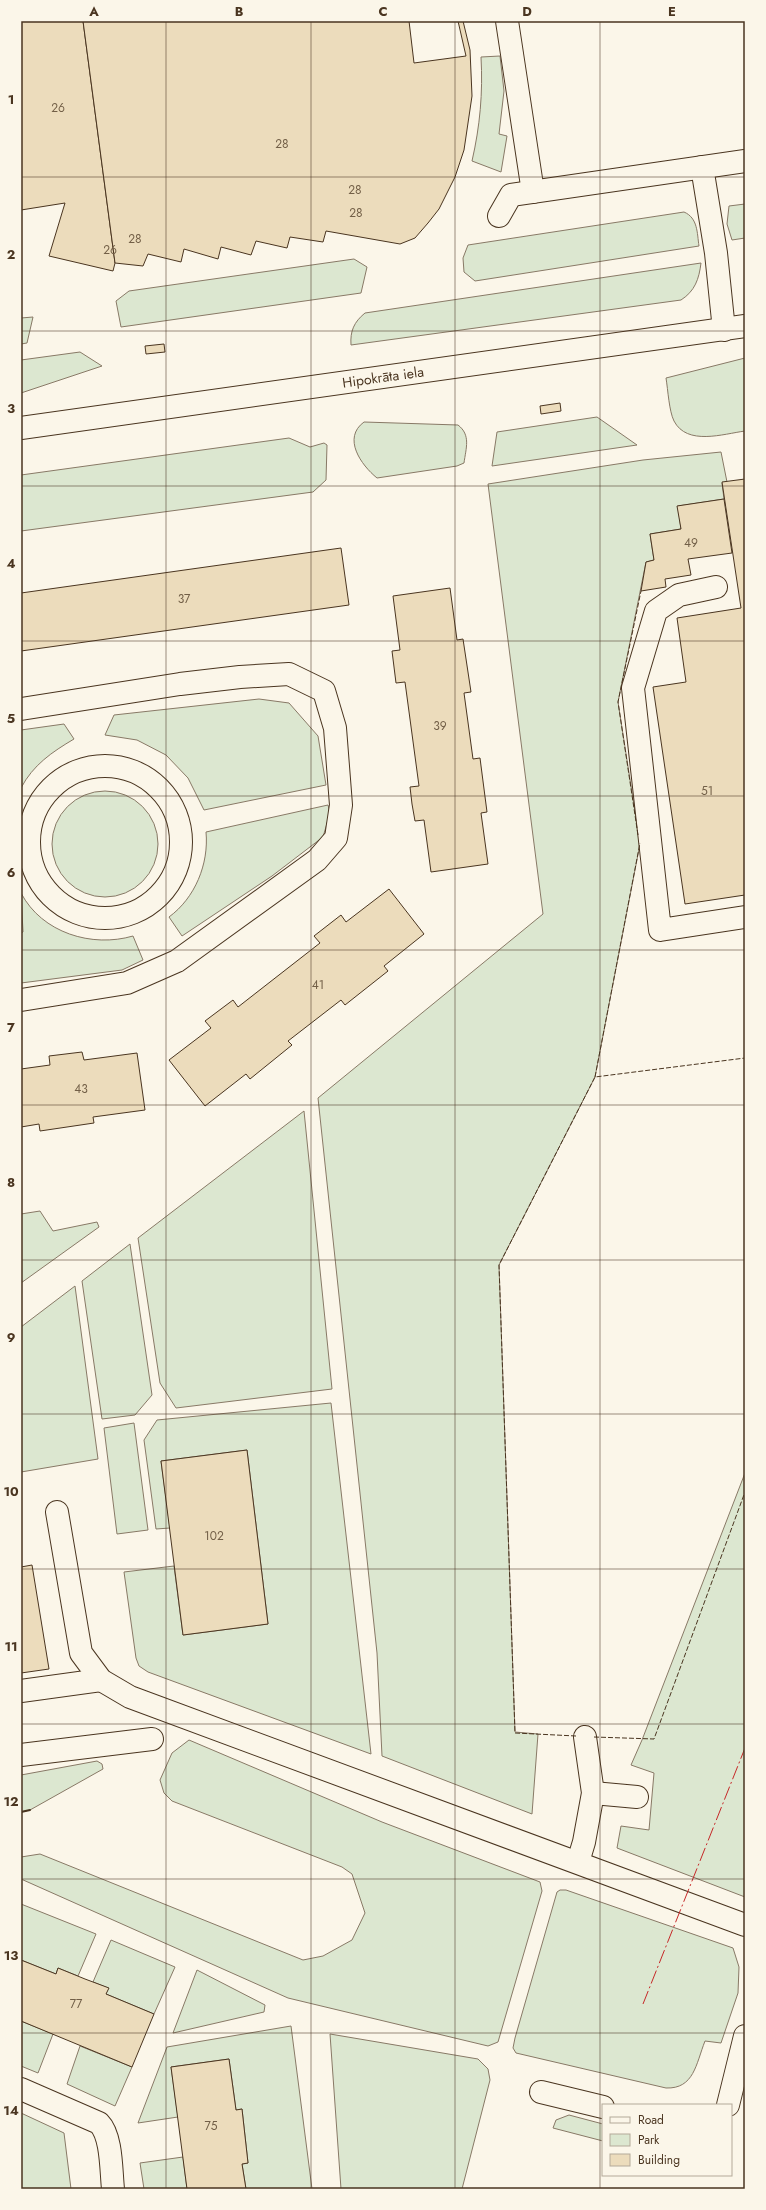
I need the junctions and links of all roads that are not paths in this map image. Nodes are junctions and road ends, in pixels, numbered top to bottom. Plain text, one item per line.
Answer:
1 (507, 21) edge
2 (745, 161) edge
3 (702, 167) junction
4 (533, 192) junction
5 (499, 216) dead end
6 (735, 328) edge
7 (21, 428) edge
8 (716, 587) dead end
9 (21, 709) edge
10 (25, 848) edge
11 (745, 917) edge
12 (21, 1000) edge
13 (58, 1512) dead end
14 (101, 1680) junction
15 (21, 1691) edge
16 (584, 1737) dead end
17 (152, 1739) dead end
18 (21, 1755) edge
19 (593, 1793) junction
20 (637, 1797) dead end
21 (578, 1862) junction
22 (745, 1925) edge
23 (745, 2036) edge
24 (21, 2089) edge
25 (541, 2092) dead end
26 (728, 2104) edge
27 (602, 2107) edge
28 (113, 2189) edge

1 - 4 street
2 - 3 street
3 - 4 street
3 - 6 street
4 - 5 street
6 - 7 street, Hipokrāta iela
8 - 11 street
9 - 12 street
10 - 10 street
13 - 14 street
14 - 15 street
14 - 21 street
16 - 19 street
17 - 18 street
19 - 20 street
19 - 21 street
21 - 22 street
23 - 26 street
24 - 28 street
25 - 27 street

